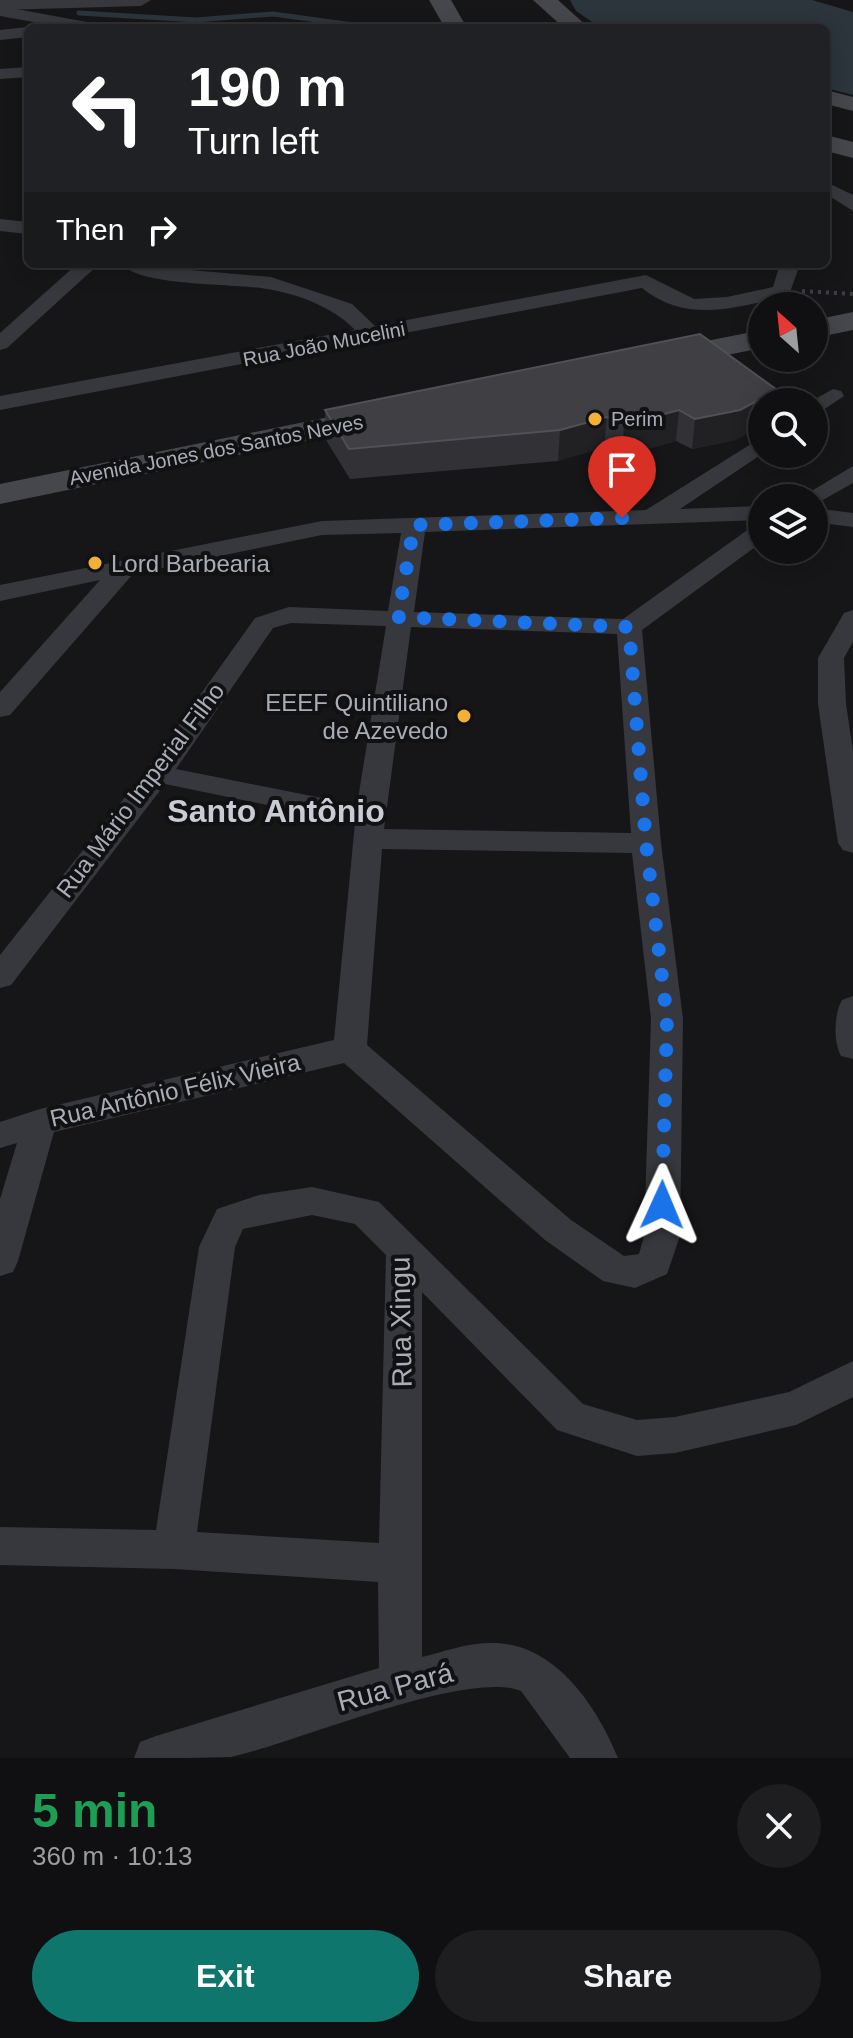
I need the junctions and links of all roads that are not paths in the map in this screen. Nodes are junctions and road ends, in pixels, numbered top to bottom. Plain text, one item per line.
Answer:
1 (141, 0) edge
2 (440, 0) edge
3 (544, 0) edge
4 (0, 4) edge
5 (0, 11) edge
6 (68, 24) edge
7 (454, 24) edge
8 (573, 24) edge
9 (24, 32) edge
10 (0, 35) edge
11 (24, 72) edge
12 (0, 74) edge
13 (830, 98) edge
14 (853, 104) edge
15 (830, 144) edge
16 (853, 150) edge
17 (830, 189) edge
18 (853, 205) edge
19 (0, 225) edge
20 (24, 228) edge
21 (85, 268) edge
22 (144, 268) edge
23 (789, 268) edge
24 (646, 272) edge
25 (853, 321) edge
26 (828, 326) edge
27 (372, 335) junction
28 (748, 342) edge
29 (0, 344) edge
30 (638, 364) edge
31 (833, 396) dead end
32 (828, 399) edge
33 (0, 403) edge
34 (420, 409) edge
35 (748, 453) edge
36 (853, 473) edge
37 (828, 488) edge
38 (0, 494) edge
39 (748, 514) edge
40 (652, 517) junction
41 (828, 517) edge
42 (853, 520) edge
43 (414, 525) junction
44 (748, 541) edge
45 (126, 566) junction
46 (0, 593) edge
47 (398, 617) junction
48 (853, 618) edge
49 (629, 627) junction
50 (0, 709) edge
51 (158, 774) junction
52 (370, 828) junction
53 (646, 843) junction
54 (853, 843) edge
55 (0, 977) edge
56 (853, 1008) edge
57 (853, 1047) edge
58 (350, 1049) junction
59 (40, 1122) junction
60 (0, 1135) edge
61 (404, 1248) junction
62 (0, 1261) edge
63 (853, 1378) edge
64 (0, 1546) edge
65 (174, 1550) junction
66 (399, 1564) junction
67 (401, 1683) junction
68 (156, 1758) edge
69 (596, 1758) edge

1 - 4 street
2 - 7 main road
3 - 8 main road
5 - 6 street
9 - 10 street
11 - 12 street
13 - 14 main road
15 - 16 main road
17 - 18 street
19 - 20 street
21 - 29 street
22 - 27 street
23 - 24 street
24 - 27 street, Rua João Mucelini
25 - 26 main road
27 - 33 street, Rua João Mucelini
28 - 30 main road
31 - 32 street
34 - 38 main road, Avenida Jones dos Santos Neves
35 - 40 street
36 - 37 street
39 - 40 street
40 - 43 street
41 - 42 street
43 - 45 street
43 - 47 street
44 - 49 street
45 - 46 street
45 - 50 street
47 - 49 street
47 - 51 street, Rua Mário Imperial Filho
47 - 52 street
48 - 54 street
49 - 53 street
51 - 52 street
51 - 55 street, Rua Mário Imperial Filho
52 - 53 street
52 - 58 street
53 - 58 street
56 - 57 street
58 - 59 street, Rua Antônio Félix Vieira
59 - 60 street, Rua Antônio Félix Vieira
59 - 62 street
61 - 63 street
61 - 65 street, Rua Xingu
61 - 66 street, Rua Xingu
64 - 65 street
65 - 66 street
66 - 67 street, Rua Xingu
67 - 68 street, Rua Pará
67 - 69 street, Rua Pará

